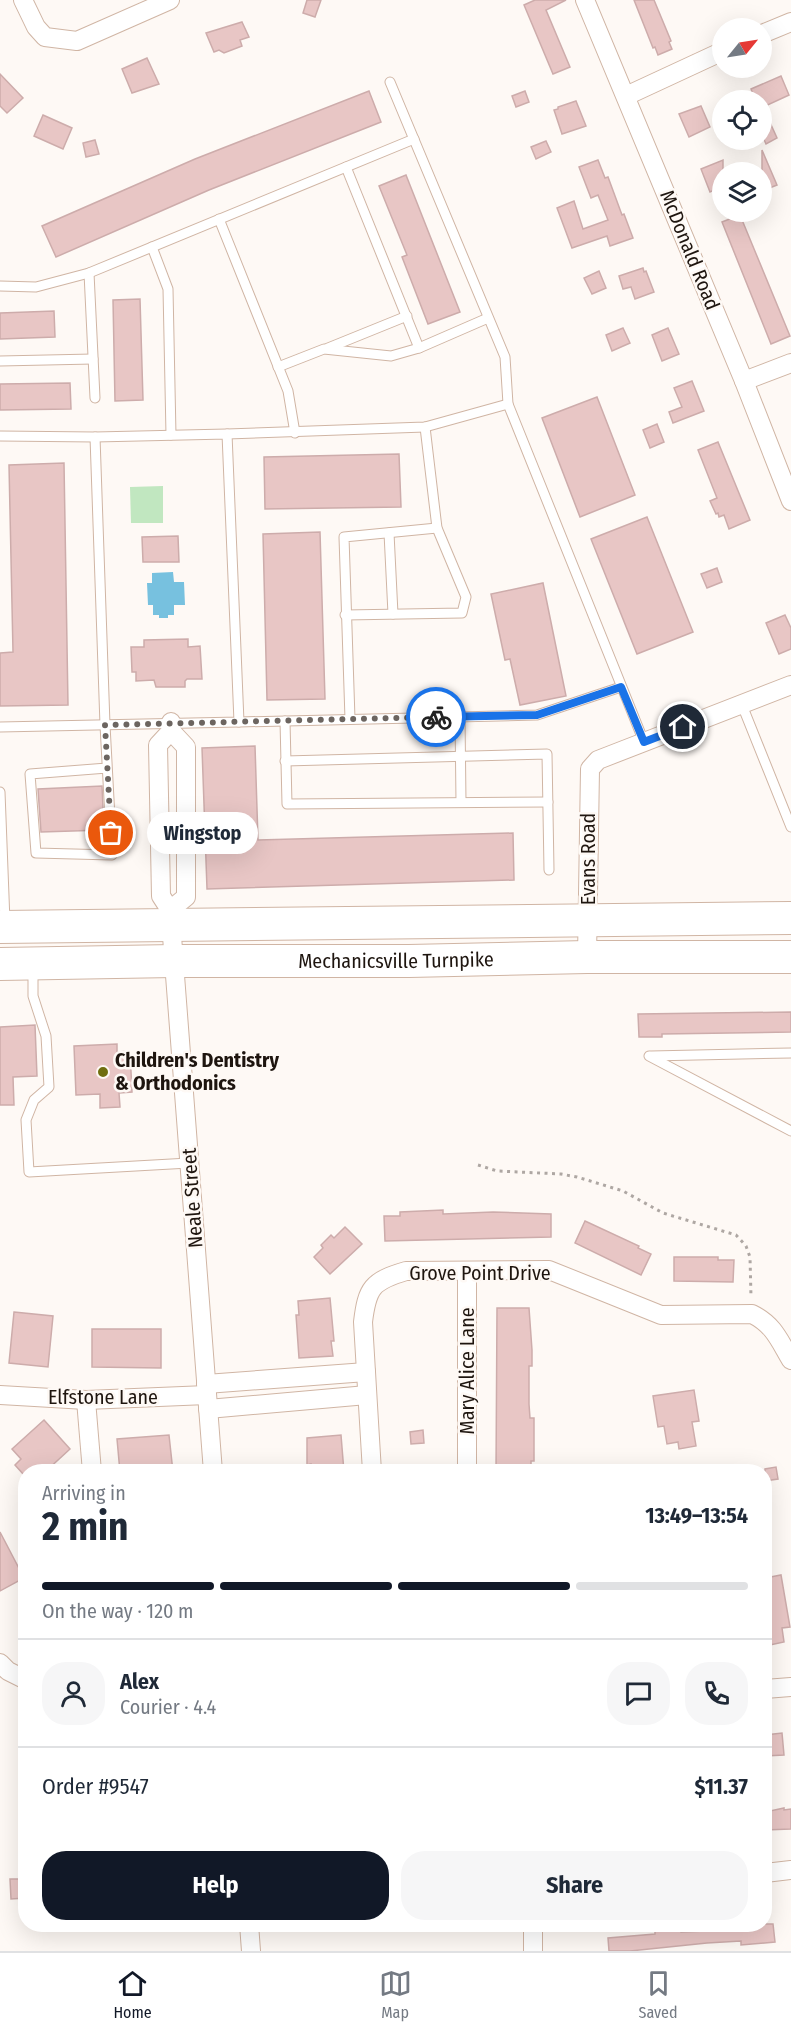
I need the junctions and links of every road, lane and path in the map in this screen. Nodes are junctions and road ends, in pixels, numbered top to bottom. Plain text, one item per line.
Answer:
1 (23, 0) edge
2 (170, 0) edge
3 (585, 0) edge
4 (791, 21) edge
5 (772, 30) edge
6 (712, 56) edge
7 (390, 82) dead end
8 (626, 96) junction
9 (414, 139) junction
10 (346, 167) junction
11 (219, 219) junction
12 (152, 247) junction
13 (89, 273) junction
14 (0, 286) edge
15 (406, 316) junction
16 (489, 318) junction
17 (419, 348) junction
18 (324, 349) junction
19 (93, 359) junction
20 (0, 361) edge
21 (791, 363) edge
22 (278, 367) junction
23 (744, 381) junction
24 (94, 398) dead end
25 (508, 404) junction
26 (425, 427) junction
27 (295, 433) junction
28 (227, 434) junction
29 (171, 435) junction
30 (0, 436) edge
31 (95, 437) junction
32 (791, 501) edge
33 (437, 528) junction
34 (389, 532) junction
35 (393, 614) junction
36 (345, 615) junction
37 (791, 686) edge
38 (621, 687) junction
39 (742, 705) junction
40 (460, 717) junction
41 (350, 719) junction
42 (285, 721) junction
43 (239, 722) junction
44 (105, 725) junction
45 (0, 727) edge
46 (171, 727) junction
47 (644, 742) junction
48 (460, 757) junction
49 (285, 761) junction
50 (107, 768) junction
51 (0, 792) edge
52 (461, 802) junction
53 (548, 802) junction
54 (791, 827) edge
55 (549, 870) dead end
56 (171, 917) junction
57 (791, 918) edge
58 (588, 920) junction
59 (2, 927) edge
60 (587, 957) junction
61 (791, 957) edge
62 (174, 961) junction
63 (33, 963) junction
64 (0, 964) edge
65 (791, 1053) edge
66 (791, 1131) edge
67 (189, 1163) junction
68 (478, 1165) dead end
69 (467, 1270) junction
70 (752, 1314) junction
71 (791, 1360) edge
72 (366, 1372) junction
73 (0, 1395) edge
74 (367, 1395) junction
75 (207, 1396) junction
76 (86, 1400) junction
77 (91, 1464) edge
78 (212, 1464) edge
79 (371, 1464) edge
80 (468, 1464) edge
81 (0, 1663) edge
82 (18, 1676) edge
83 (791, 1687) edge
84 (772, 1688) edge
85 (791, 1870) edge
86 (772, 1872) edge
87 (250, 1932) edge
88 (533, 1932) edge
89 (251, 1951) edge
90 (533, 1951) edge

1 - 2 street
3 - 8 street, McDonald Road
4 - 5 street
6 - 8 street
7 - 9 lane
8 - 23 street, McDonald Road
9 - 10 lane
9 - 16 lane
10 - 11 lane
10 - 15 lane
11 - 12 lane
11 - 22 lane
12 - 13 lane
12 - 29 lane
13 - 14 lane
13 - 19 lane
15 - 17 lane
15 - 18 lane
16 - 17 lane
16 - 25 lane
17 - 18 lane
18 - 22 lane
19 - 20 lane
19 - 24 lane
21 - 23 street
22 - 27 lane
23 - 32 street, McDonald Road
25 - 26 lane
25 - 38 lane
26 - 27 lane
26 - 33 lane
27 - 28 lane
28 - 29 lane
28 - 43 lane
29 - 31 lane
30 - 31 lane
31 - 44 lane
33 - 34 lane
33 - 35 lane
34 - 35 lane
34 - 36 lane
35 - 36 lane
36 - 41 lane
37 - 39 street
38 - 40 lane
38 - 47 lane
39 - 47 street
39 - 54 lane
40 - 41 lane
40 - 48 lane
41 - 42 lane
42 - 43 lane
42 - 49 lane
43 - 46 lane
44 - 45 lane
44 - 46 lane
44 - 50 lane
46 - 56 street, Neale Street
46 - 56 street
47 - 58 street, Evans Road
48 - 49 lane
48 - 52 lane
48 - 53 lane
49 - 52 lane
50 - 50 lane
51 - 59 lane
52 - 53 lane
53 - 55 lane
56 - 58 highway, Mechanicsville Turnpike
56 - 59 highway, Mechanicsville Turnpike
56 - 62 street, Neale Street
57 - 58 highway, Mechanicsville Turnpike
58 - 60 street, Evans Road
60 - 61 highway, Mechanicsville Turnpike
60 - 62 highway, Mechanicsville Turnpike
62 - 63 highway, Mechanicsville Turnpike
62 - 67 street, Neale Street
63 - 64 highway, Mechanicsville Turnpike
63 - 67 lane
65 - 66 lane
67 - 75 street, Neale Street
68 - 70 path
69 - 70 street, Grove Point Drive
69 - 72 street, Grove Point Drive
69 - 80 street, Mary Alice Lane
70 - 71 street
72 - 74 street, Grove Point Drive
72 - 75 street
73 - 76 street, Elfstone Lane
74 - 75 street
74 - 79 street, Grove Point Drive
75 - 76 street, Elfstone Lane
75 - 78 street, Neale Street
76 - 77 street
81 - 82 street
83 - 84 street
85 - 86 street
87 - 89 street
88 - 90 street

